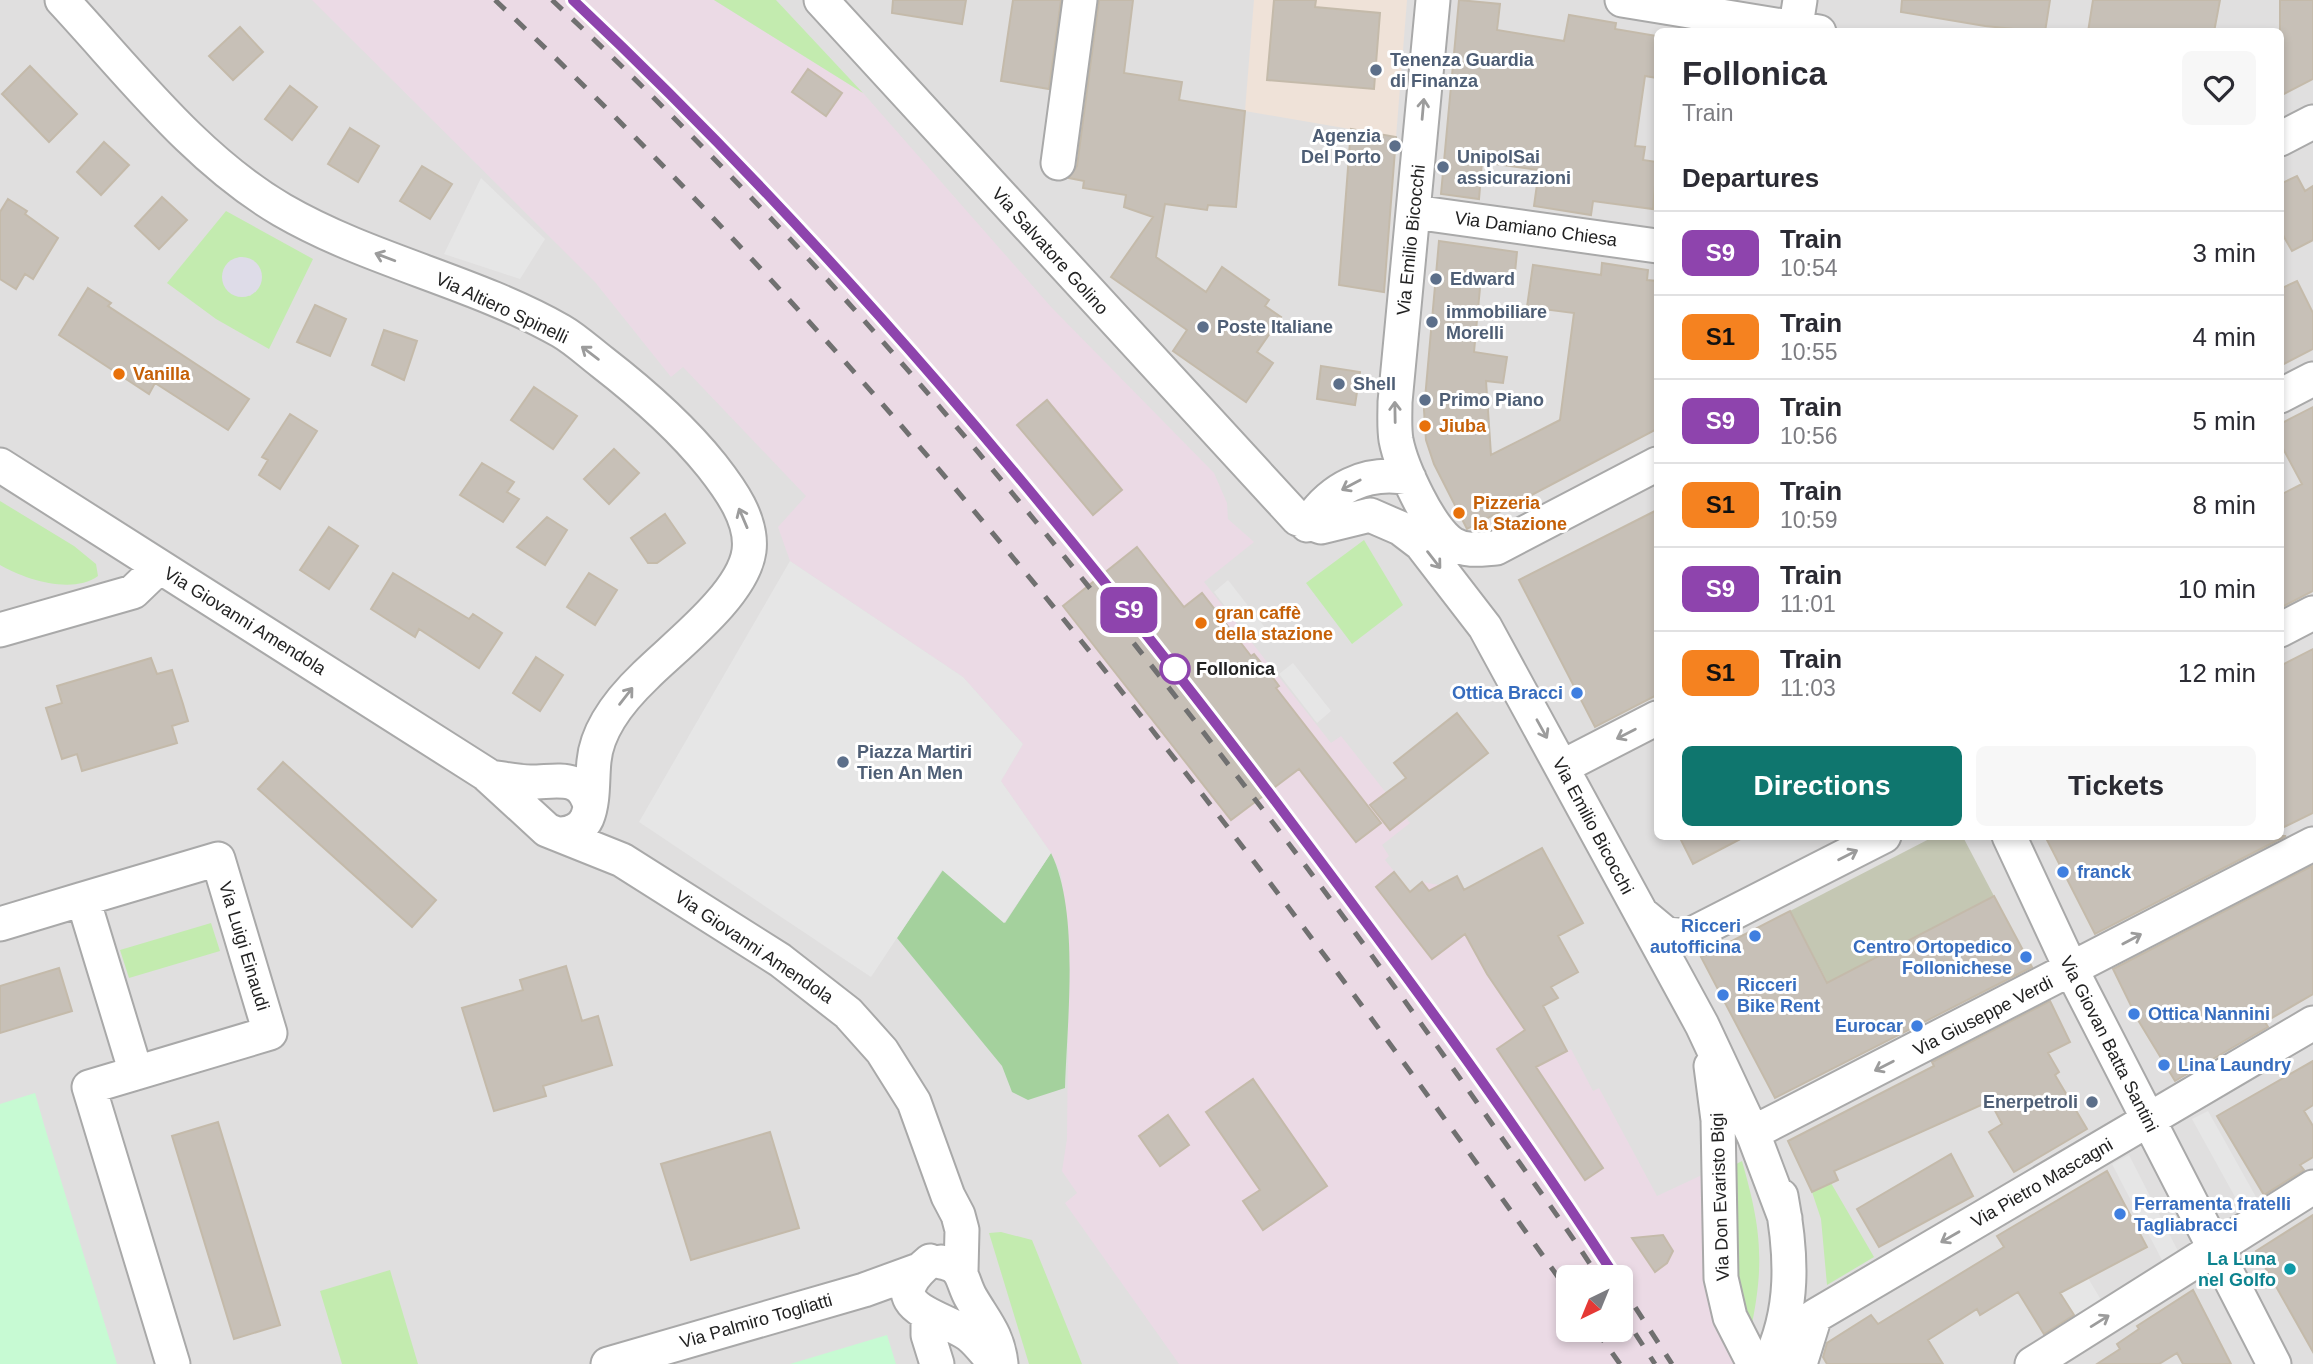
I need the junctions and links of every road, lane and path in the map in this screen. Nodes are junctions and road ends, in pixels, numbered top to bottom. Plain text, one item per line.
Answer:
1 (62, 0) edge
2 (821, 0) edge
3 (1080, 0) edge
4 (1433, 0) edge
5 (1622, 0) edge
6 (1802, 23) edge
7 (2284, 115) edge
8 (2313, 121) edge
9 (2284, 137) edge
10 (1058, 163) dead end
11 (1414, 212) junction
12 (1654, 246) edge
13 (2313, 379) edge
14 (2284, 394) edge
15 (0, 465) edge
16 (1654, 466) edge
17 (1409, 478) junction
18 (1313, 516) junction
19 (1381, 519) junction
20 (1496, 548) junction
21 (159, 567) junction
22 (2313, 613) edge
23 (1485, 626) junction
24 (2284, 628) edge
25 (0, 630) edge
26 (1654, 720) edge
27 (1562, 767) junction
28 (491, 777) junction
29 (550, 781) junction
30 (590, 807) junction
31 (551, 829) junction
32 (1876, 840) edge
33 (2004, 840) edge
34 (2011, 840) edge
35 (2313, 844) edge
36 (622, 860) junction
37 (2021, 867) junction
38 (83, 899) junction
39 (1638, 909) junction
40 (0, 924) edge
41 (1688, 936) junction
42 (2071, 971) junction
43 (1678, 980) junction
44 (2313, 1023) edge
45 (1702, 1025) junction
46 (136, 1073) junction
47 (2148, 1121) junction
48 (1764, 1127) junction
49 (2313, 1187) edge
50 (948, 1196) junction
51 (1785, 1218) junction
52 (2213, 1250) junction
53 (924, 1267) junction
54 (964, 1282) junction
55 (864, 1290) junction
56 (929, 1315) junction
57 (173, 1364) edge
58 (608, 1364) edge
59 (937, 1364) edge
60 (995, 1364) edge
61 (1001, 1364) edge
62 (1754, 1364) edge
63 (1768, 1364) edge
64 (1800, 1364) edge
65 (2032, 1364) edge
66 (2274, 1364) edge

30 -> 1 street, Via Altiero Spinelli
2 - 18 street, Via Salvatore Golino
3 - 10 street
11 -> 4 street, Via Emilio Bicocchi
5 - 6 street
7 - 8 street
8 - 9 street
11 - 12 street, Via Damiano Chiesa
17 -> 11 street, Via Emilio Bicocchi
13 - 14 street
15 - 21 street, Via Giovanni Amendola
16 - 20 street
17 -> 18 street
17 - 19 street
17 - 20 street, Via Emilio Bicocchi
18 - 19 street
19 -> 23 street
20 - 23 street
21 - 25 street
21 - 28 street, Via Giovanni Amendola
22 - 24 street
23 -> 27 street, Via Emilio Bicocchi
26 -> 27 street
27 - 39 street, Via Emilio Bicocchi
28 - 29 street, Via Giovanni Amendola
28 - 31 street, Via Giovanni Amendola
29 - 30 street, Via Giovanni Amendola
29 - 31 street
30 - 31 street
30 - 36 street, Via Giovanni Amendola
31 - 36 street, Via Giovanni Amendola
41 -> 32 street
33 - 37 street
34 - 37 street, Via Giovan Batta Santini
42 -> 35 street, Via Giuseppe Verdi
36 - 50 street, Via Giovanni Amendola
37 - 42 street, Via Giovan Batta Santini
38 - 40 street, Via Luigi Einaudi
38 - 46 street
38 - 46 street, Via Luigi Einaudi
39 - 41 street
39 - 43 street, Via Emilio Bicocchi
41 - 43 street
42 - 47 street, Via Giovan Batta Santini
42 -> 48 street, Via Giuseppe Verdi
43 - 45 street, Via Emilio Bicocchi
44 - 47 street, Via Pietro Mascagni
45 - 48 street, Via Emilio Bicocchi
45 - 51 street, Via Emilio Bicocchi
45 - 62 street, Via Don Evaristo Bigi
46 - 57 street, Via Luigi Einaudi
47 - 52 street, Via Giovan Batta Santini
47 -> 64 street, Via Pietro Mascagni
48 - 51 street, Via Emilio Bicocchi
49 - 52 street
50 - 53 street, Via Giovanni Amendola
50 - 54 street, Via Giovanni Amendola
51 - 63 street, Via Emilio Bicocchi
65 -> 52 street
52 - 66 street, Via Giovan Batta Santini
53 - 54 street
53 - 55 street, Via Palmiro Togliatti
53 - 56 street, Via Giovanni Amendola
54 - 56 street
54 - 61 street
55 - 56 street
55 - 58 street, Via Palmiro Togliatti
56 - 59 street, Via Giovanni Amendola
56 - 60 street

